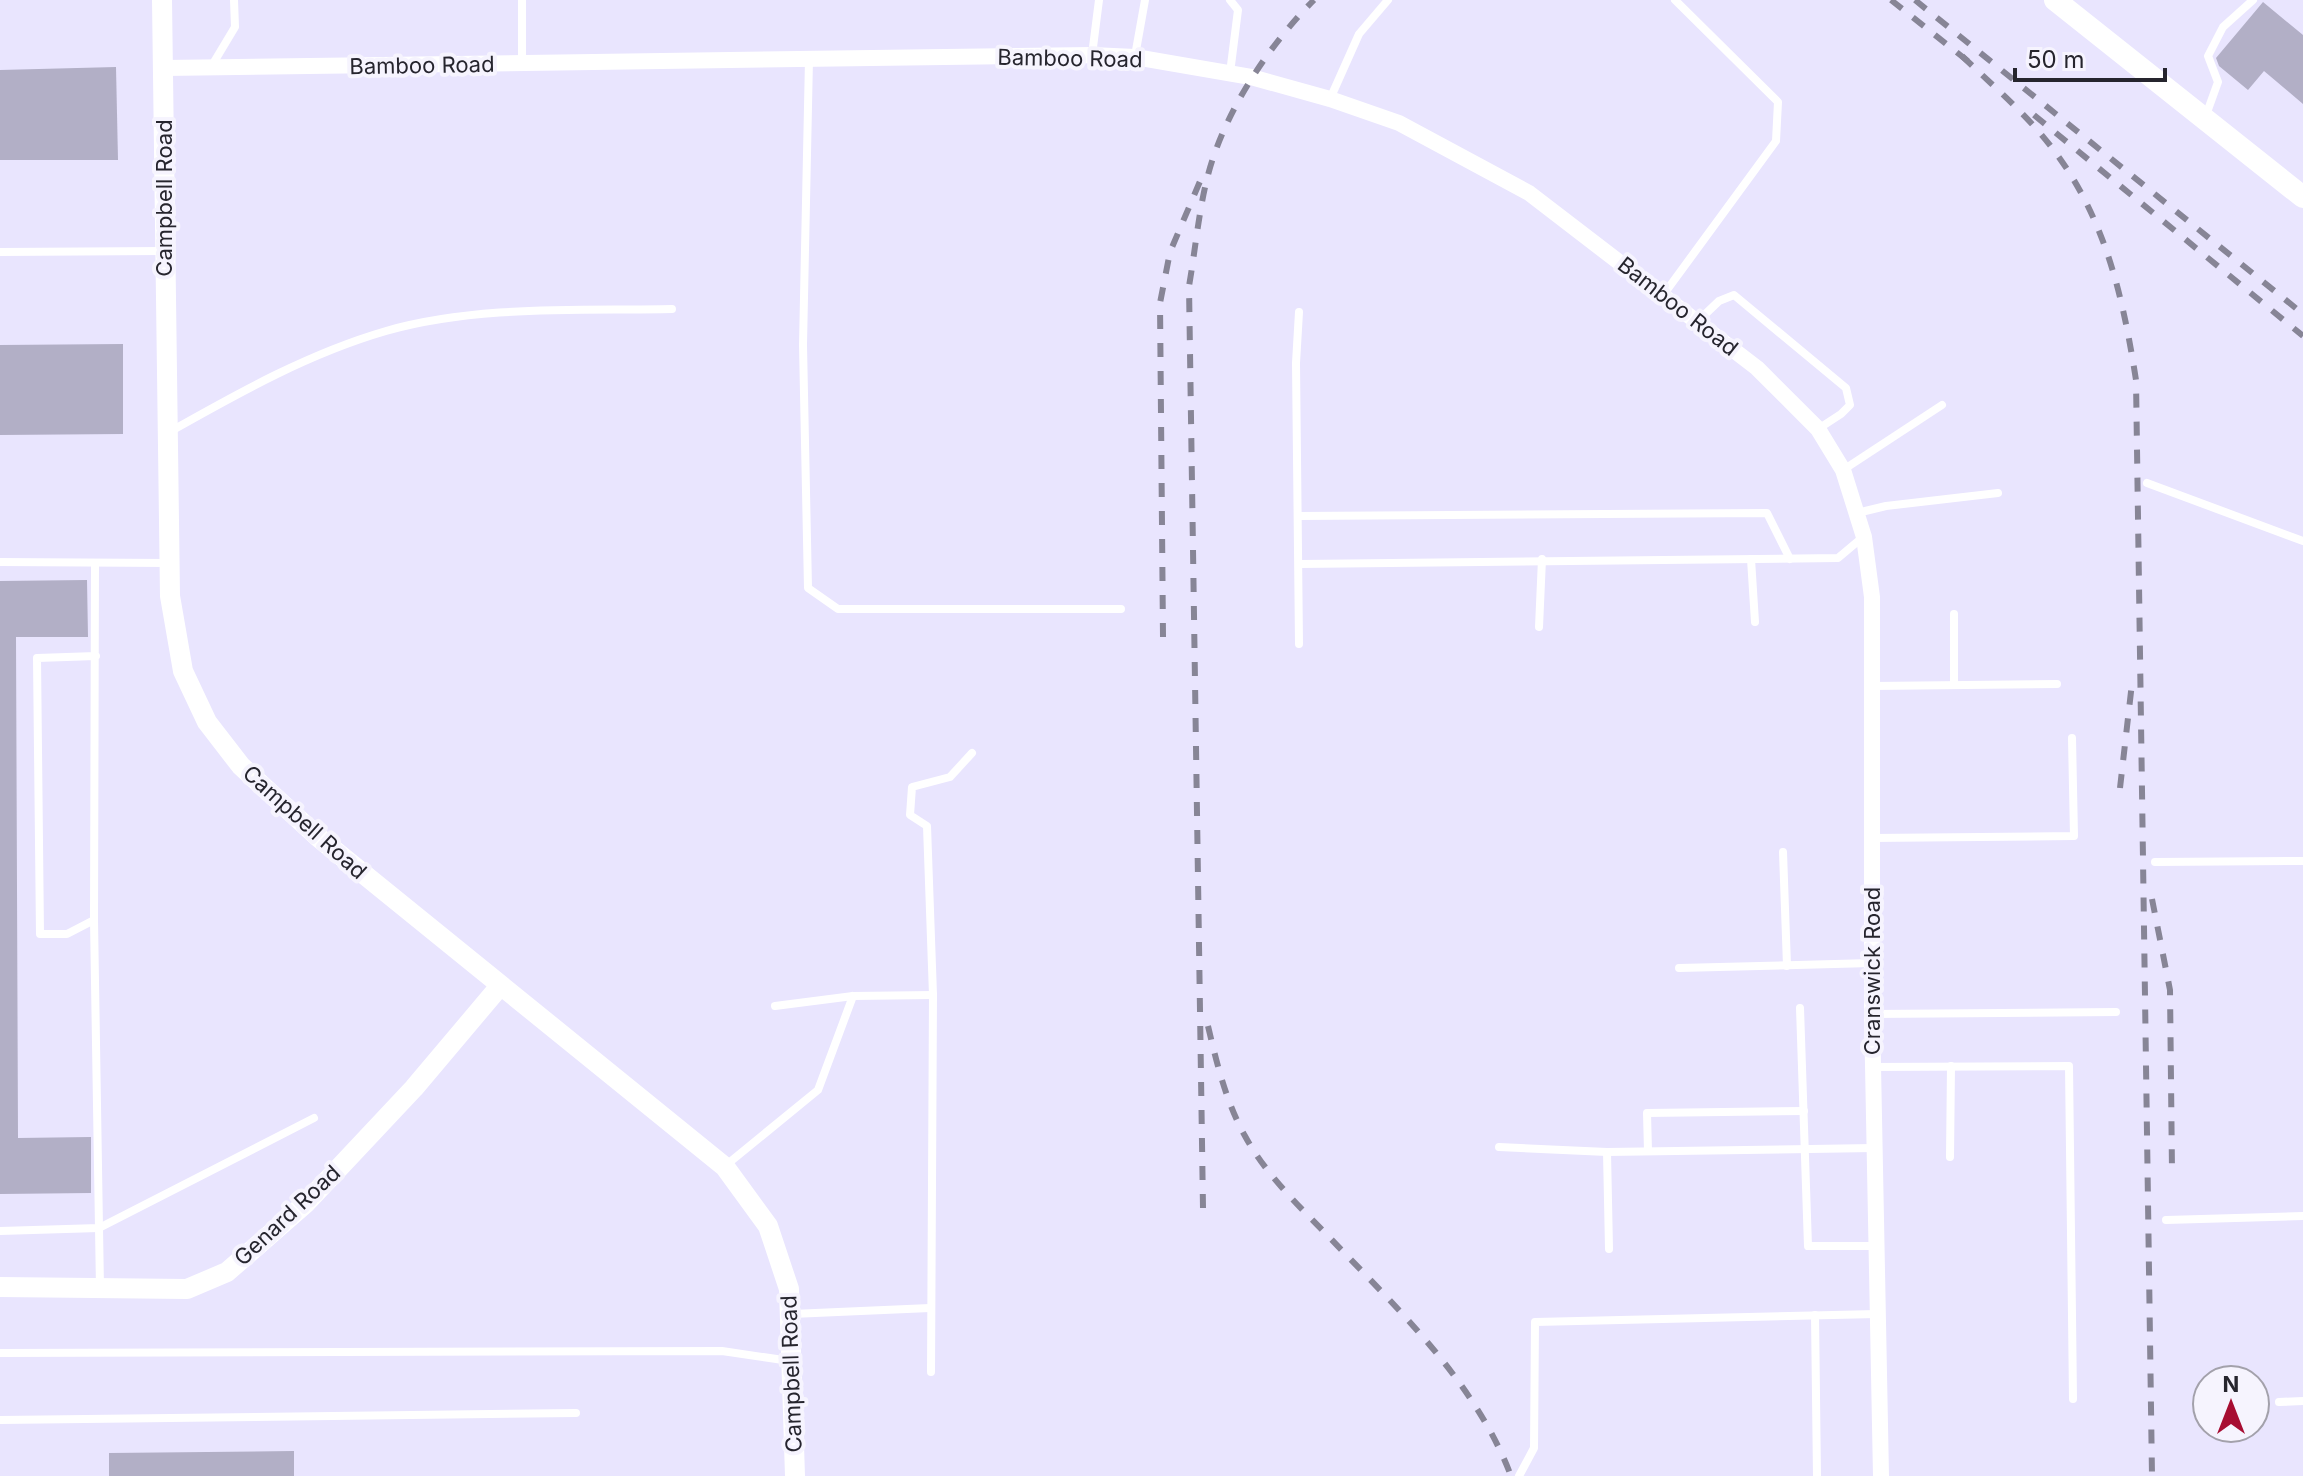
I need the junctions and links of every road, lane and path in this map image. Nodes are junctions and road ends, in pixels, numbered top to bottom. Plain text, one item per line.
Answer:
1 (162, 0) edge
2 (234, 0) edge
3 (522, 0) edge
4 (1099, 0) edge
5 (1145, 0) edge
6 (1230, 0) edge
7 (1388, 0) edge
8 (1675, 0) edge
9 (2055, 0) edge
10 (2253, 0) edge
11 (1092, 55) junction
12 (1135, 57) junction
13 (809, 58) junction
14 (522, 63) junction
15 (211, 67) junction
16 (164, 68) junction
17 (1230, 73) junction
18 (1330, 99) junction
19 (2205, 119) junction
20 (2303, 197) edge
21 (164, 251) junction
22 (0, 252) edge
23 (1664, 294) junction
24 (672, 309) dead end
25 (1299, 312) dead end
26 (1698, 321) junction
27 (1942, 405) dead end
28 (1818, 429) junction
29 (167, 433) junction
30 (1843, 470) junction
31 (2147, 483) dead end
32 (1998, 493) dead end
33 (1857, 513) junction
34 (1299, 516) junction
35 (1864, 537) junction
36 (2303, 541) edge
37 (1542, 559) junction
38 (1751, 559) junction
39 (1790, 559) junction
40 (0, 562) edge
41 (95, 563) junction
42 (170, 563) junction
43 (1300, 564) junction
44 (1121, 609) dead end
45 (1954, 614) dead end
46 (1755, 622) dead end
47 (1539, 627) dead end
48 (1299, 644) dead end
49 (96, 656) junction
50 (2057, 684) dead end
51 (1954, 685) junction
52 (1873, 686) junction
53 (2072, 738) dead end
54 (972, 753) dead end
55 (1872, 838) junction
56 (1783, 852) dead end
57 (2303, 861) edge
58 (2155, 862) dead end
59 (94, 920) junction
60 (1872, 963) junction
61 (1787, 966) junction
62 (1679, 968) dead end
63 (500, 986) junction
64 (933, 995) junction
65 (853, 996) junction
66 (775, 1006) dead end
67 (1800, 1008) dead end
68 (2116, 1012) dead end
69 (1872, 1014) junction
70 (1951, 1066) junction
71 (1872, 1067) junction
72 (1804, 1111) junction
73 (314, 1118) dead end
74 (1499, 1147) dead end
75 (1874, 1148) junction
76 (1805, 1149) junction
77 (1648, 1151) junction
78 (1607, 1152) junction
79 (1950, 1157) dead end
80 (725, 1167) junction
81 (2303, 1216) edge
82 (2166, 1220) dead end
83 (99, 1228) junction
84 (0, 1231) edge
85 (1875, 1246) junction
86 (1609, 1249) dead end
87 (0, 1287) edge
88 (100, 1289) junction
89 (930, 1308) junction
90 (792, 1314) junction
91 (1877, 1314) junction
92 (1815, 1315) junction
93 (0, 1353) edge
94 (793, 1361) junction
95 (931, 1372) dead end
96 (2073, 1399) dead end
97 (2303, 1401) edge
98 (2279, 1402) dead end
99 (576, 1413) dead end
100 (0, 1420) edge
101 (795, 1476) edge
102 (1519, 1476) edge
103 (1817, 1476) edge
104 (1881, 1476) edge

1 - 16 street, Campbell Road
2 - 15 lane
3 - 14 lane
4 - 11 lane
5 - 12 lane
6 - 17 lane
7 - 18 lane
8 - 23 lane
9 - 19 main road
10 - 19 lane
11 - 12 street, Bamboo Road
11 - 13 street, Bamboo Road
12 - 17 street, Bamboo Road
13 - 14 street, Bamboo Road
13 - 44 lane
14 - 15 street, Bamboo Road
15 - 16 street, Bamboo Road
16 - 21 street, Campbell Road
17 - 18 street, Bamboo Road
18 - 23 street, Bamboo Road
19 - 20 main road
21 - 22 lane
21 - 29 street, Campbell Road
23 - 26 street, Bamboo Road
24 - 29 lane
25 - 34 lane
26 - 28 street, Bamboo Road
26 - 28 lane
27 - 30 lane
28 - 30 street, Bamboo Road
29 - 42 street, Campbell Road
30 - 33 street, Cranswick Road
31 - 36 lane
32 - 33 lane
33 - 35 street, Cranswick Road
34 - 39 lane
34 - 43 lane
35 - 39 lane
35 - 52 street, Cranswick Road
37 - 38 lane
37 - 43 lane
37 - 47 lane
38 - 39 lane
38 - 46 lane
40 - 41 lane
41 - 42 lane
41 - 49 lane
42 - 63 street, Campbell Road
43 - 48 lane
45 - 51 lane
49 - 59 lane
49 - 59 lane
50 - 51 lane
51 - 52 lane
52 - 55 street, Cranswick Road
53 - 55 lane
54 - 64 lane
55 - 60 street, Cranswick Road
56 - 61 lane
57 - 58 lane
59 - 83 lane
60 - 61 lane
60 - 69 street, Cranswick Road
61 - 62 lane
63 - 80 street, Campbell Road
63 - 88 street, Genard Road
64 - 65 lane
64 - 89 lane
65 - 66 lane
65 - 80 lane
67 - 72 lane
68 - 69 lane
69 - 71 street, Cranswick Road
70 - 71 lane
70 - 79 lane
70 - 96 lane
71 - 75 street, Cranswick Road
72 - 76 lane
72 - 77 lane
73 - 83 lane
74 - 78 lane
75 - 76 lane
75 - 85 street, Cranswick Road
76 - 77 lane
76 - 85 lane
77 - 78 lane
78 - 86 lane
80 - 90 street, Campbell Road
81 - 82 lane
83 - 84 lane
83 - 88 lane
85 - 91 street, Cranswick Road
87 - 88 street, Genard Road
89 - 90 lane
89 - 95 lane
90 - 94 street, Campbell Road
91 - 92 lane
91 - 104 street, Cranswick Road
92 - 102 lane
92 - 103 lane
93 - 94 lane
94 - 101 street, Campbell Road
97 - 98 lane
99 - 100 lane

